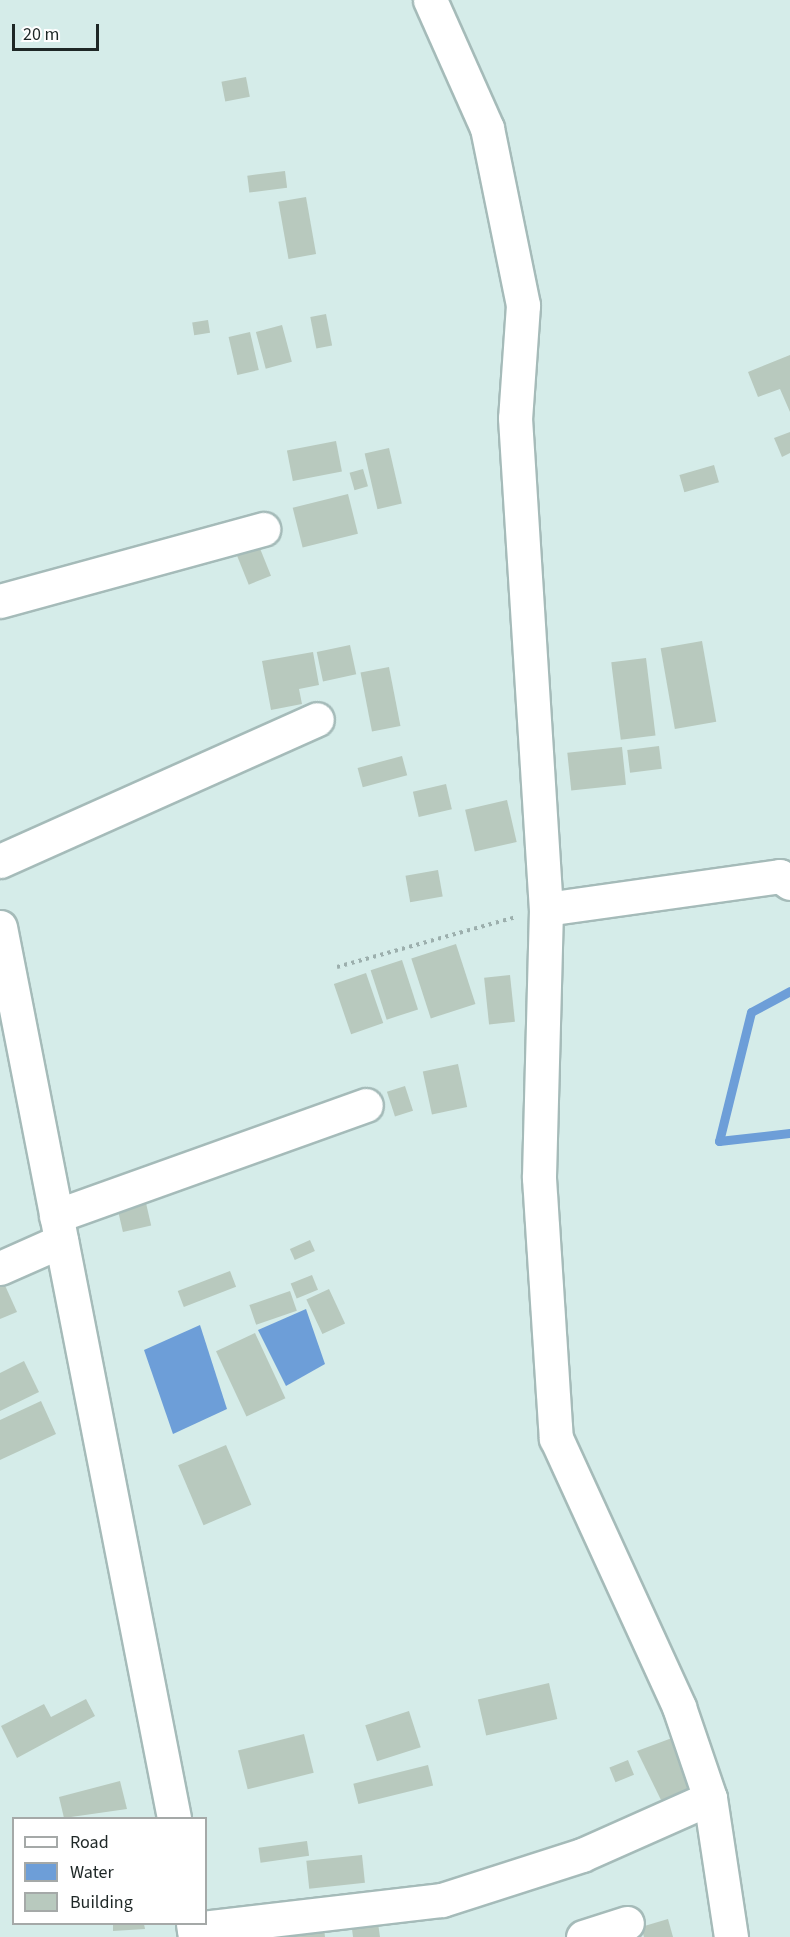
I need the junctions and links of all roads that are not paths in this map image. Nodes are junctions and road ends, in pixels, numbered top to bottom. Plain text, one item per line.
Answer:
1 (429, 0) edge
2 (263, 530) dead end
3 (0, 601) edge
4 (316, 719) dead end
5 (0, 861) edge
6 (790, 883) edge
7 (546, 909) junction
8 (0, 927) edge
9 (366, 1105) dead end
10 (58, 1229) junction
11 (0, 1268) edge
12 (710, 1798) junction
13 (174, 1817) edge
14 (627, 1923) dead end
15 (194, 1930) edge
16 (584, 1937) edge
17 (731, 1937) edge

1 - 7 street
2 - 3 street
4 - 5 street
6 - 7 street
7 - 12 street
8 - 10 street
9 - 10 street
10 - 11 street
10 - 13 street
12 - 15 street
12 - 17 street
14 - 16 street

